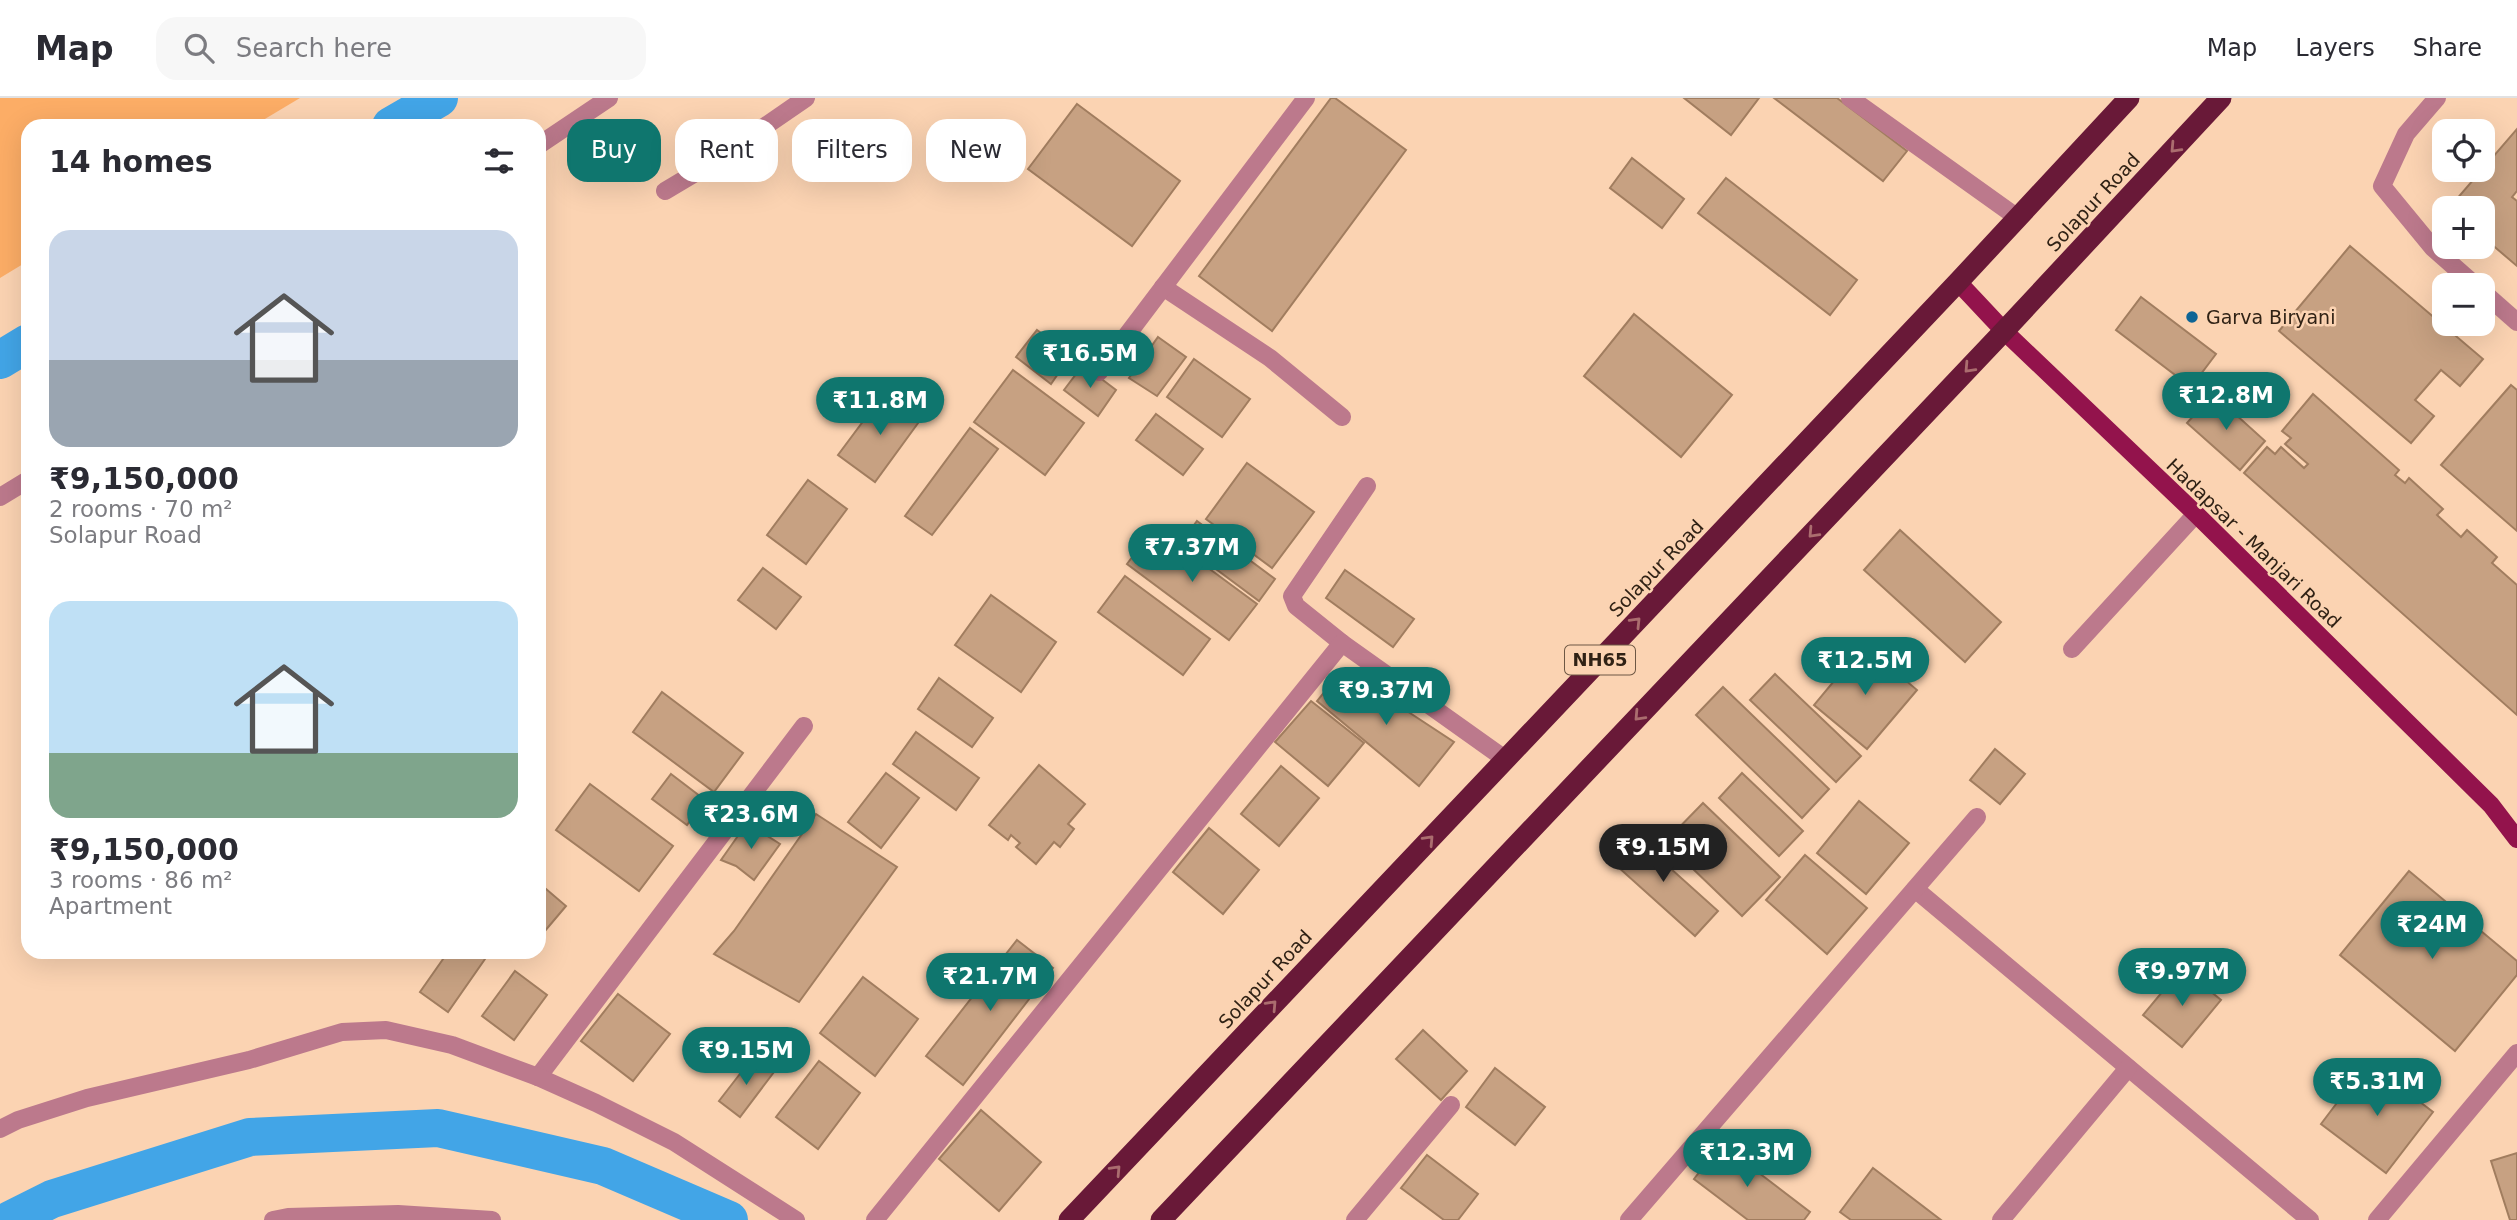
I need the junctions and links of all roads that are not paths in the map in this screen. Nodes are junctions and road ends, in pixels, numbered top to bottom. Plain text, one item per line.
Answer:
1 (609, 98) edge
2 (806, 98) edge
3 (1306, 98) edge
4 (1850, 98) edge
5 (2129, 98) edge
6 (2221, 98) edge
7 (2437, 98) edge
8 (546, 140) edge
9 (665, 191) dead end
10 (2018, 218) junction
11 (2462, 273) edge
12 (1958, 282) junction
13 (1163, 287) junction
14 (2495, 303) edge
15 (2517, 322) edge
16 (2004, 331) junction
17 (1099, 372) dead end
18 (1342, 417) dead end
19 (21, 484) edge
20 (1367, 486) dead end
21 (0, 497) edge
22 (2196, 514) junction
23 (1342, 643) junction
24 (2072, 649) dead end
25 (804, 726) dead end
26 (1505, 759) junction
27 (1977, 817) dead end
28 (2517, 839) edge
29 (1915, 889) junction
30 (2517, 1053) edge
31 (2128, 1068) junction
32 (538, 1077) junction
33 (1451, 1105) dead end
34 (0, 1129) edge
35 (343, 1218) edge
36 (274, 1220) edge
37 (492, 1220) edge
38 (796, 1220) edge
39 (875, 1220) edge
40 (1069, 1220) edge
41 (1161, 1220) edge
42 (1354, 1220) edge
43 (1629, 1220) edge
44 (2000, 1220) edge
45 (2310, 1220) edge
46 (2376, 1220) edge

1 - 8 street
2 - 9 street
3 - 13 street
4 - 10 street
5 - 10 highway, Solapur Road / NH65
6 -> 16 highway, Solapur Road
7 - 11 street
10 - 12 highway, Solapur Road / NH65
12 - 16 main road, Hadapsar - Manjari Road
26 -> 12 highway, Solapur Road / NH65
13 - 17 street
13 - 18 street
14 - 15 street
16 - 22 main road, Hadapsar - Manjari Road
16 -> 41 highway, Solapur Road
19 - 21 street
20 - 23 street
22 - 24 street
22 - 28 main road, Hadapsar - Manjari Road
23 - 26 street
23 - 39 street
25 - 32 street
40 -> 26 highway, Solapur Road / NH65
27 - 29 street
29 - 31 street
29 - 43 street
30 - 46 street
31 - 44 street
31 - 45 street
32 - 34 street
32 - 38 street
33 - 42 street
35 - 36 street
35 - 37 street

